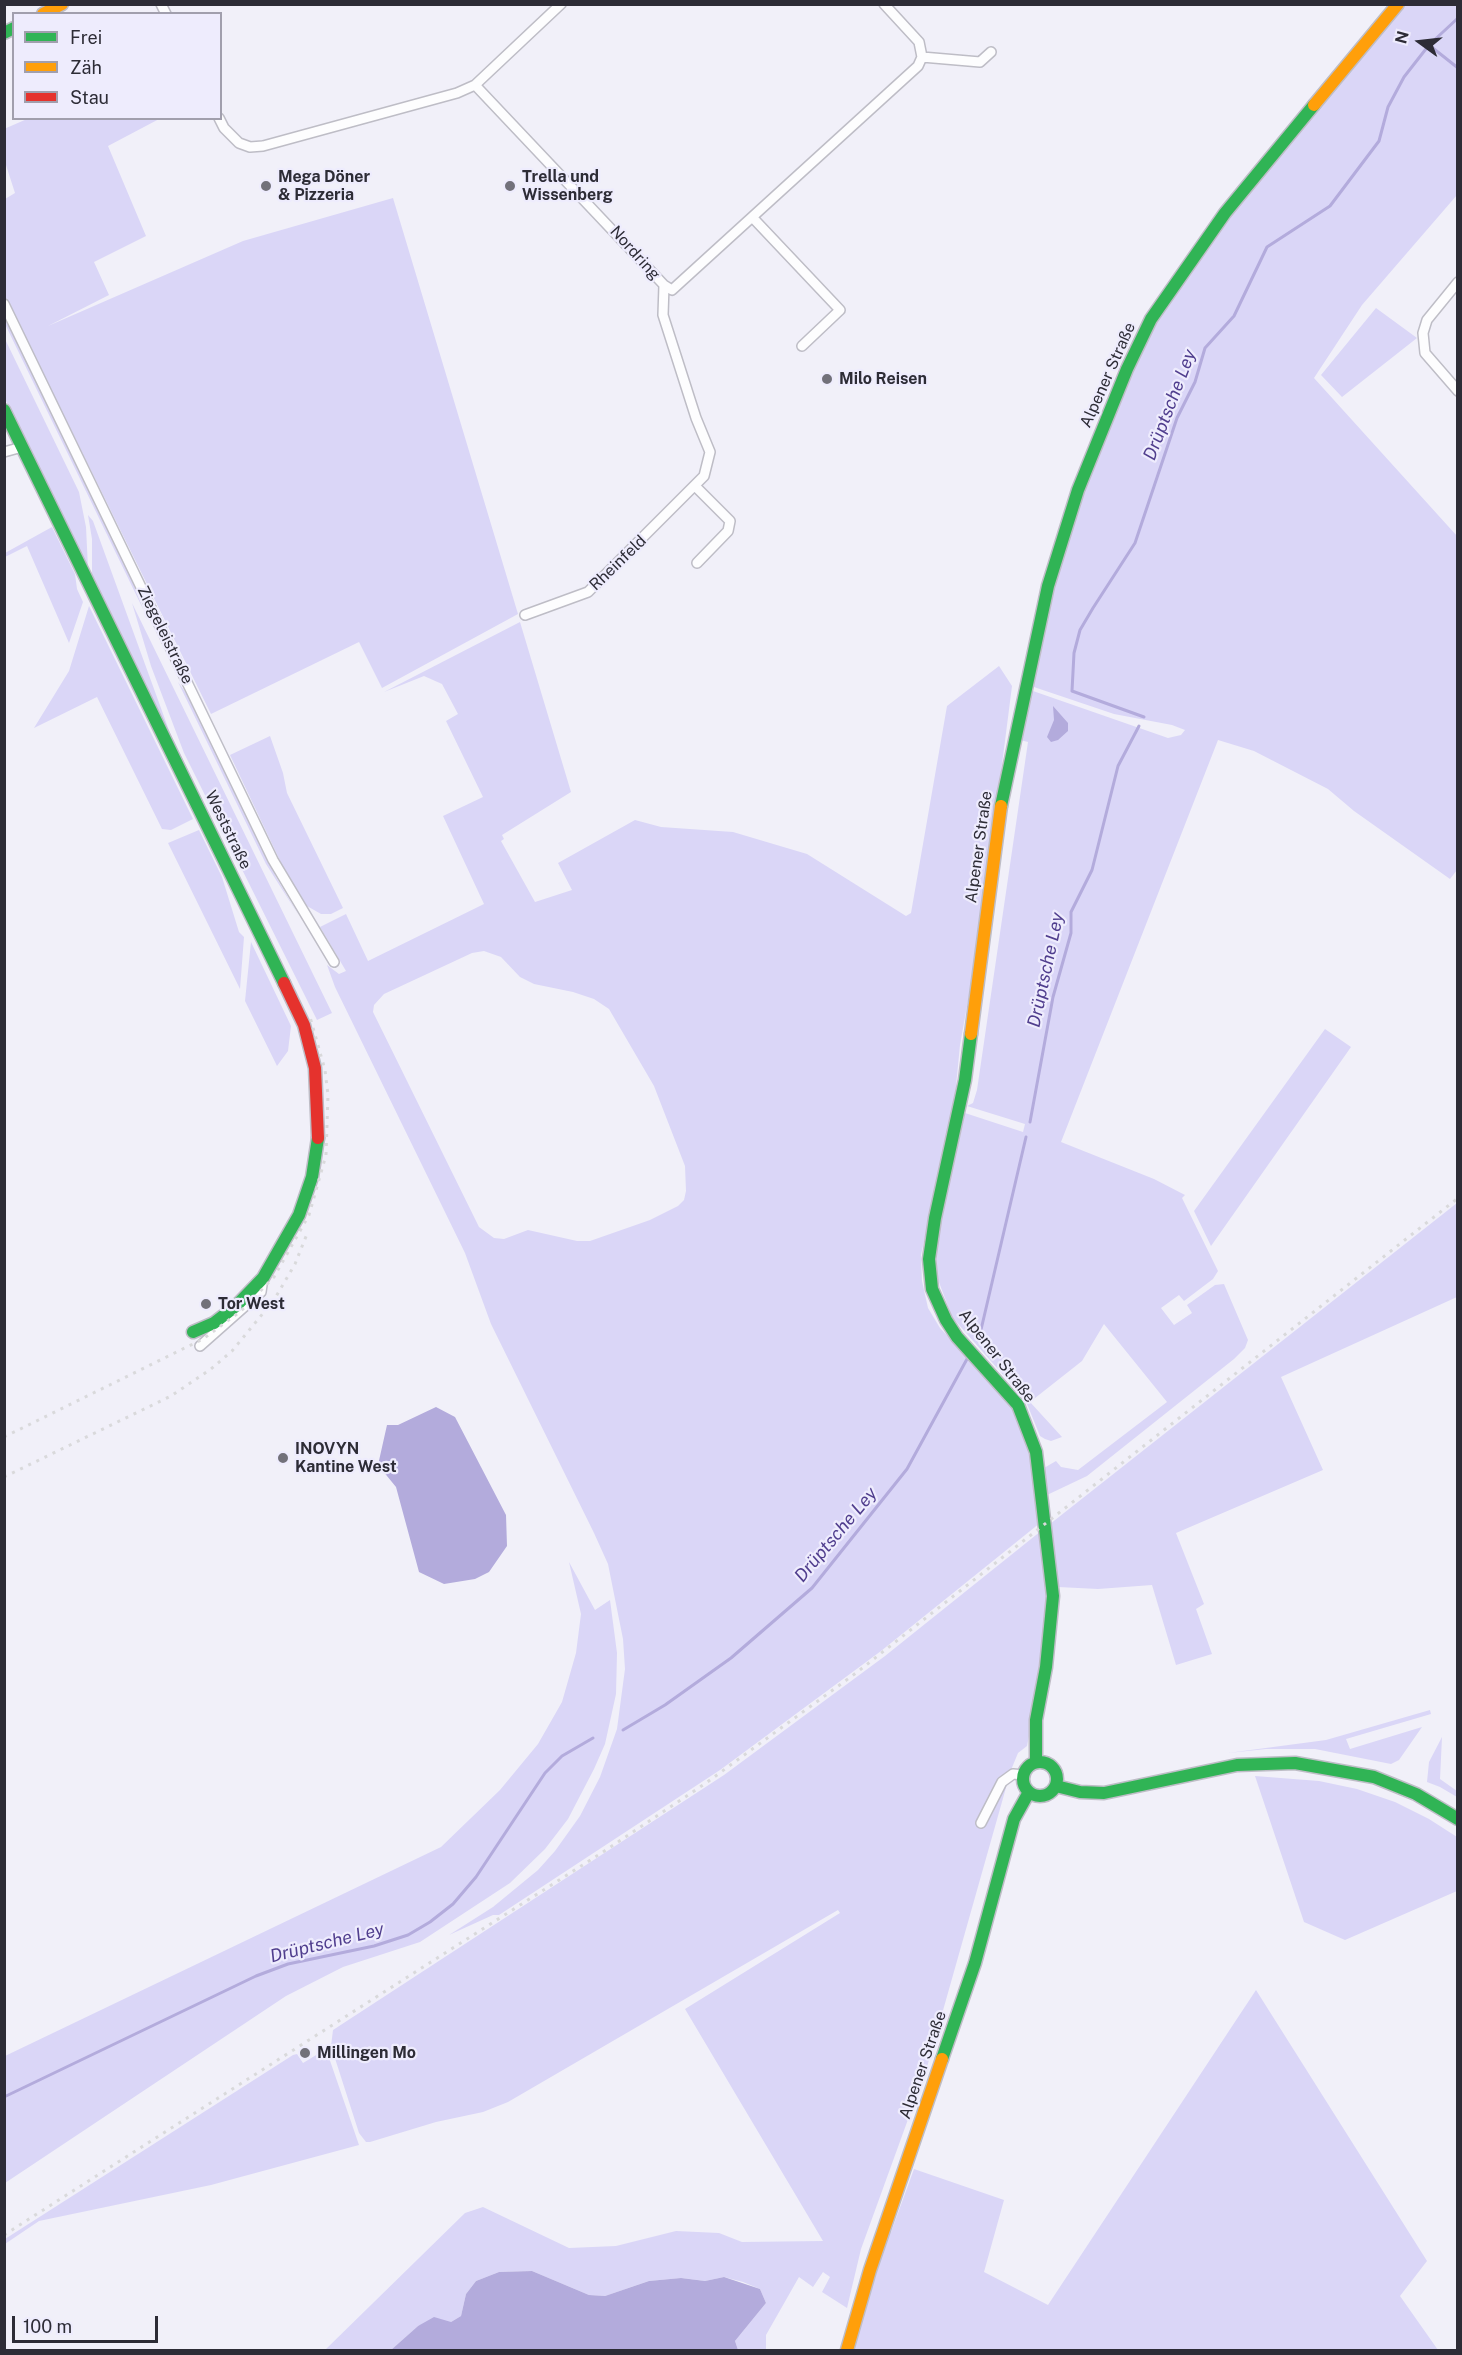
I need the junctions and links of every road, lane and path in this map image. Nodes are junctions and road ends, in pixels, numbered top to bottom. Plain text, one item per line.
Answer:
1 (62, 4) edge
2 (561, 4) edge
3 (884, 4) edge
4 (1398, 4) edge
5 (47, 12) edge
6 (992, 52) dead end
7 (922, 57) junction
8 (475, 85) junction
9 (220, 120) edge
10 (753, 218) junction
11 (1458, 282) edge
12 (664, 285) junction
13 (4, 304) edge
14 (802, 346) dead end
15 (1458, 390) edge
16 (4, 410) edge
17 (22, 447) junction
18 (4, 452) edge
19 (696, 487) junction
20 (697, 563) dead end
21 (525, 615) dead end
22 (334, 962) dead end
23 (262, 1278) junction
24 (193, 1332) dead end
25 (200, 1346) dead end
26 (1036, 1762) junction
27 (1024, 1775) junction
28 (1056, 1786) junction
29 (1029, 1792) junction
30 (1458, 1819) edge
31 (981, 1823) dead end
32 (847, 2350) edge

1 - 5 street
2 - 8 street
3 - 7 street
4 - 26 street, Alpener Straße
6 - 7 street
7 - 10 street, Nordring
8 - 9 street
8 - 12 street, Nordring
10 - 12 street, Nordring
10 - 14 street
11 - 15 street
12 - 19 street, Rheinfeld
13 - 22 street, Ziegeleistraße
16 - 17 street, Weststraße
17 - 18 street
17 - 23 street, Weststraße
19 - 20 street
19 - 21 street, Rheinfeld
23 - 24 street, Weststraße
23 - 25 street, Weststraße
26 - 27 street
26 - 28 street
27 - 29 street
27 - 31 street
28 - 29 street
28 - 30 street
29 - 32 street, Alpener Straße

